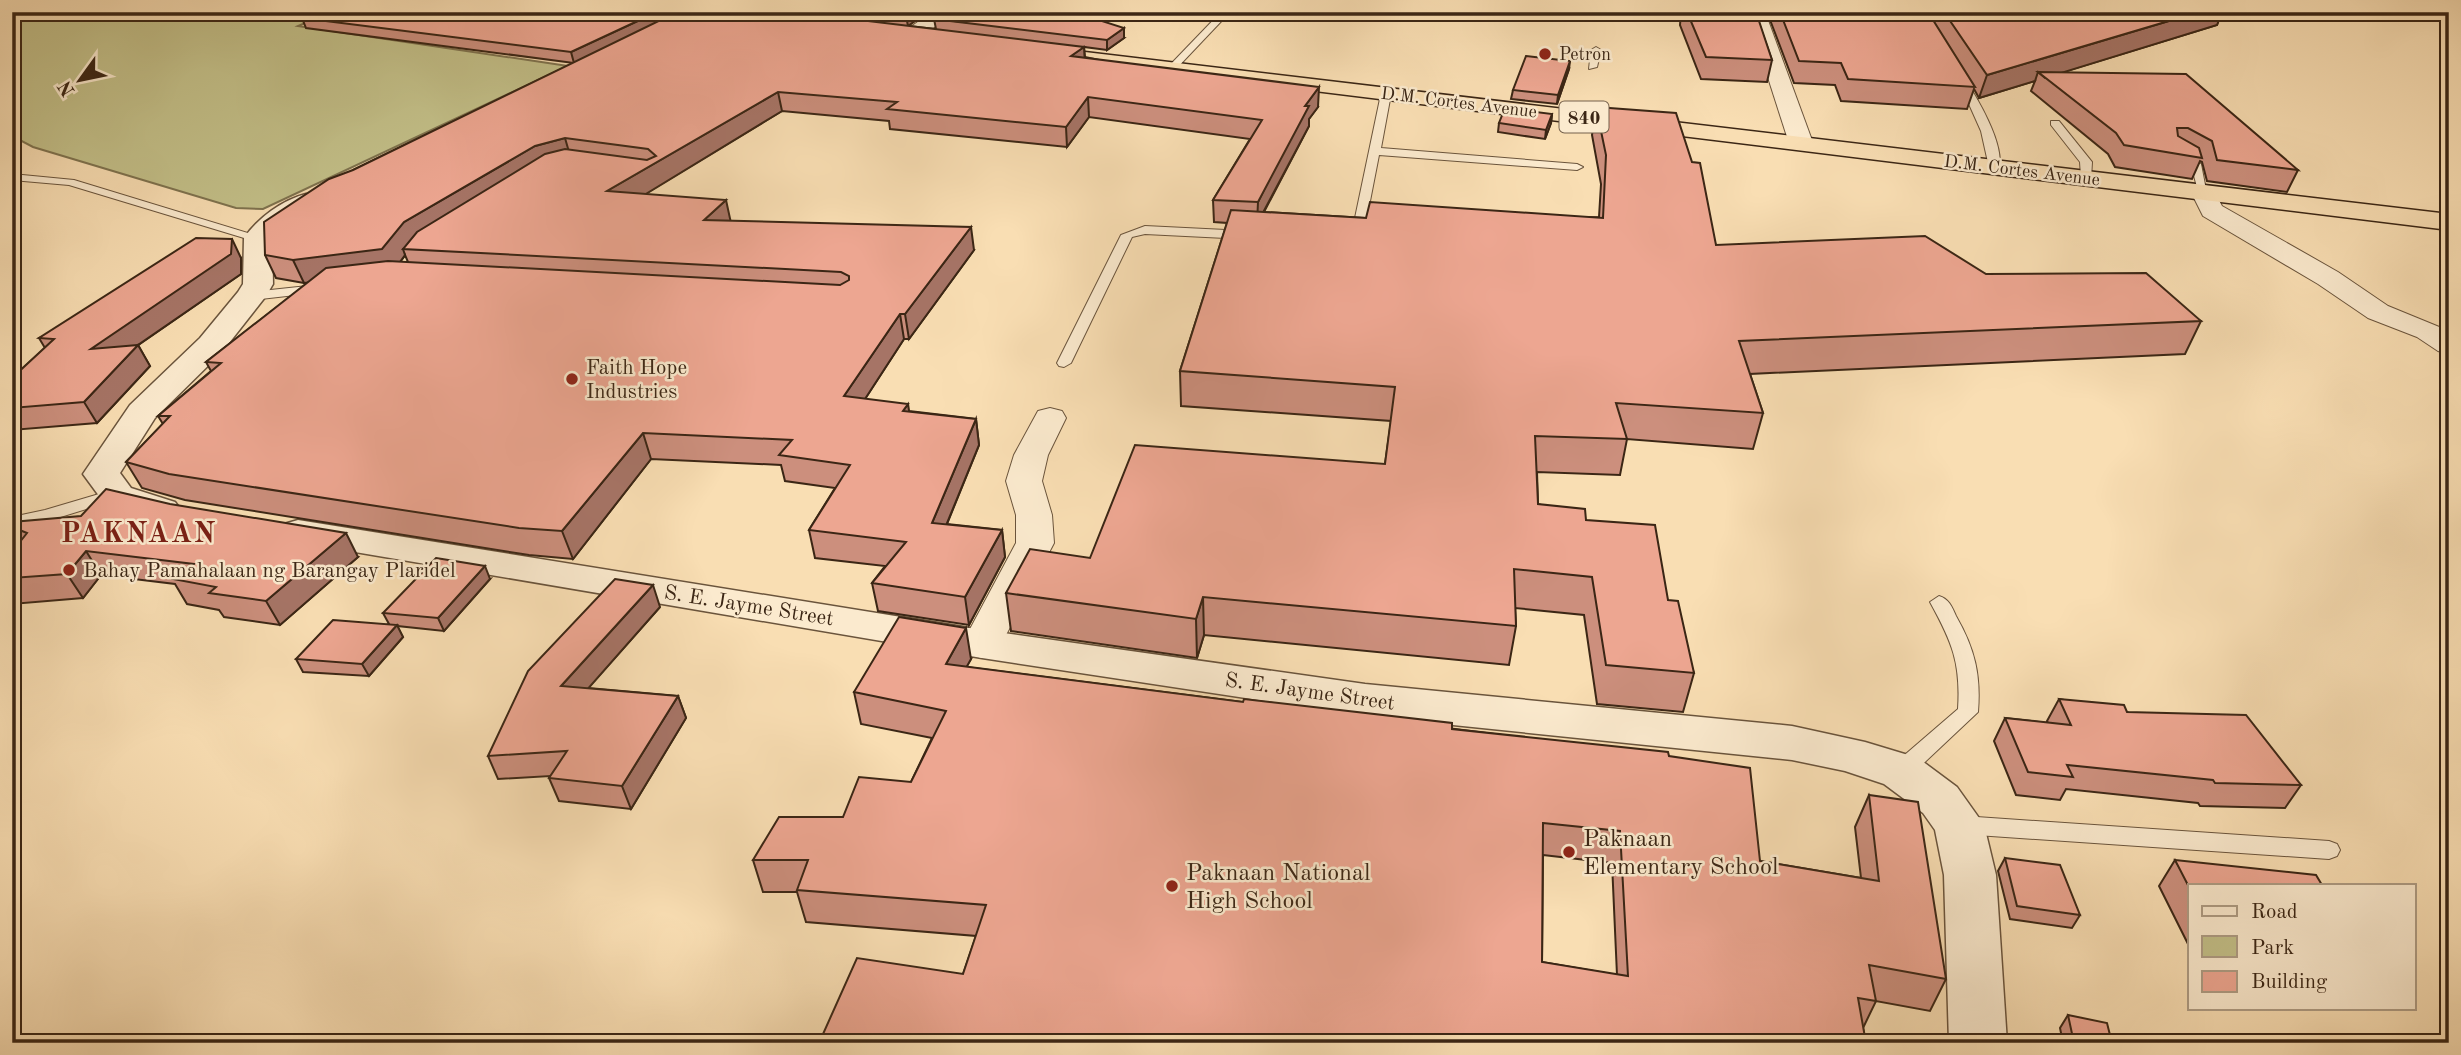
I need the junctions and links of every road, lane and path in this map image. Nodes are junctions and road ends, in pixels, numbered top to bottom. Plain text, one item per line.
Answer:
1 (945, 12) edge
2 (1226, 12) edge
3 (1756, 12) edge
4 (882, 33) edge
5 (909, 37) junction
6 (937, 40) edge
7 (1596, 50) dead end
8 (1061, 55) edge
9 (1172, 68) junction
10 (1592, 68) dead end
11 (1953, 68) edge
12 (1385, 94) junction
13 (2054, 123) dead end
14 (1801, 143) junction
15 (1376, 151) junction
16 (2174, 153) edge
17 (1577, 167) dead end
18 (1994, 167) junction
19 (12, 177) edge
20 (2087, 177) junction
21 (330, 190) edge
22 (2203, 192) junction
23 (2449, 222) edge
24 (1264, 236) edge
25 (258, 238) junction
26 (1343, 240) edge
27 (334, 287) edge
28 (251, 296) junction
29 (2442, 336) edge
30 (1064, 363) dead end
31 (1050, 418) dead end
32 (116, 494) junction
33 (198, 516) edge
34 (12, 522) edge
35 (253, 525) edge
36 (1939, 602) dead end
37 (982, 644) junction
38 (1901, 771) junction
39 (1959, 825) junction
40 (2329, 850) dead end
41 (1978, 1043) edge

1 - 5 street
2 - 9 lane
3 - 14 street
4 - 5 highway
5 - 6 highway
7 - 10 lane
8 - 9 highway, D.M. Cortes Avenue / 840
9 - 12 highway, D.M. Cortes Avenue / 840
11 - 18 lane
12 - 14 highway, D.M. Cortes Avenue / 840
12 - 15 lane
13 - 20 lane
14 - 18 highway, D.M. Cortes Avenue / 840
15 - 17 lane
15 - 26 lane
16 - 22 lane
18 - 20 highway, D.M. Cortes Avenue / 840
19 - 25 lane
20 - 22 highway, D.M. Cortes Avenue / 840
21 - 25 street
22 - 23 highway, D.M. Cortes Avenue / 840
22 - 29 street
24 - 30 lane
25 - 28 street
27 - 28 lane
28 - 32 street
31 - 37 street
32 - 33 street
32 - 34 lane
35 - 37 street, S. E. Jayme Street
36 - 38 lane
37 - 38 street, S. E. Jayme Street
38 - 39 street, S. E. Jayme Street
39 - 40 lane
39 - 41 street, S. E. Jayme Street

